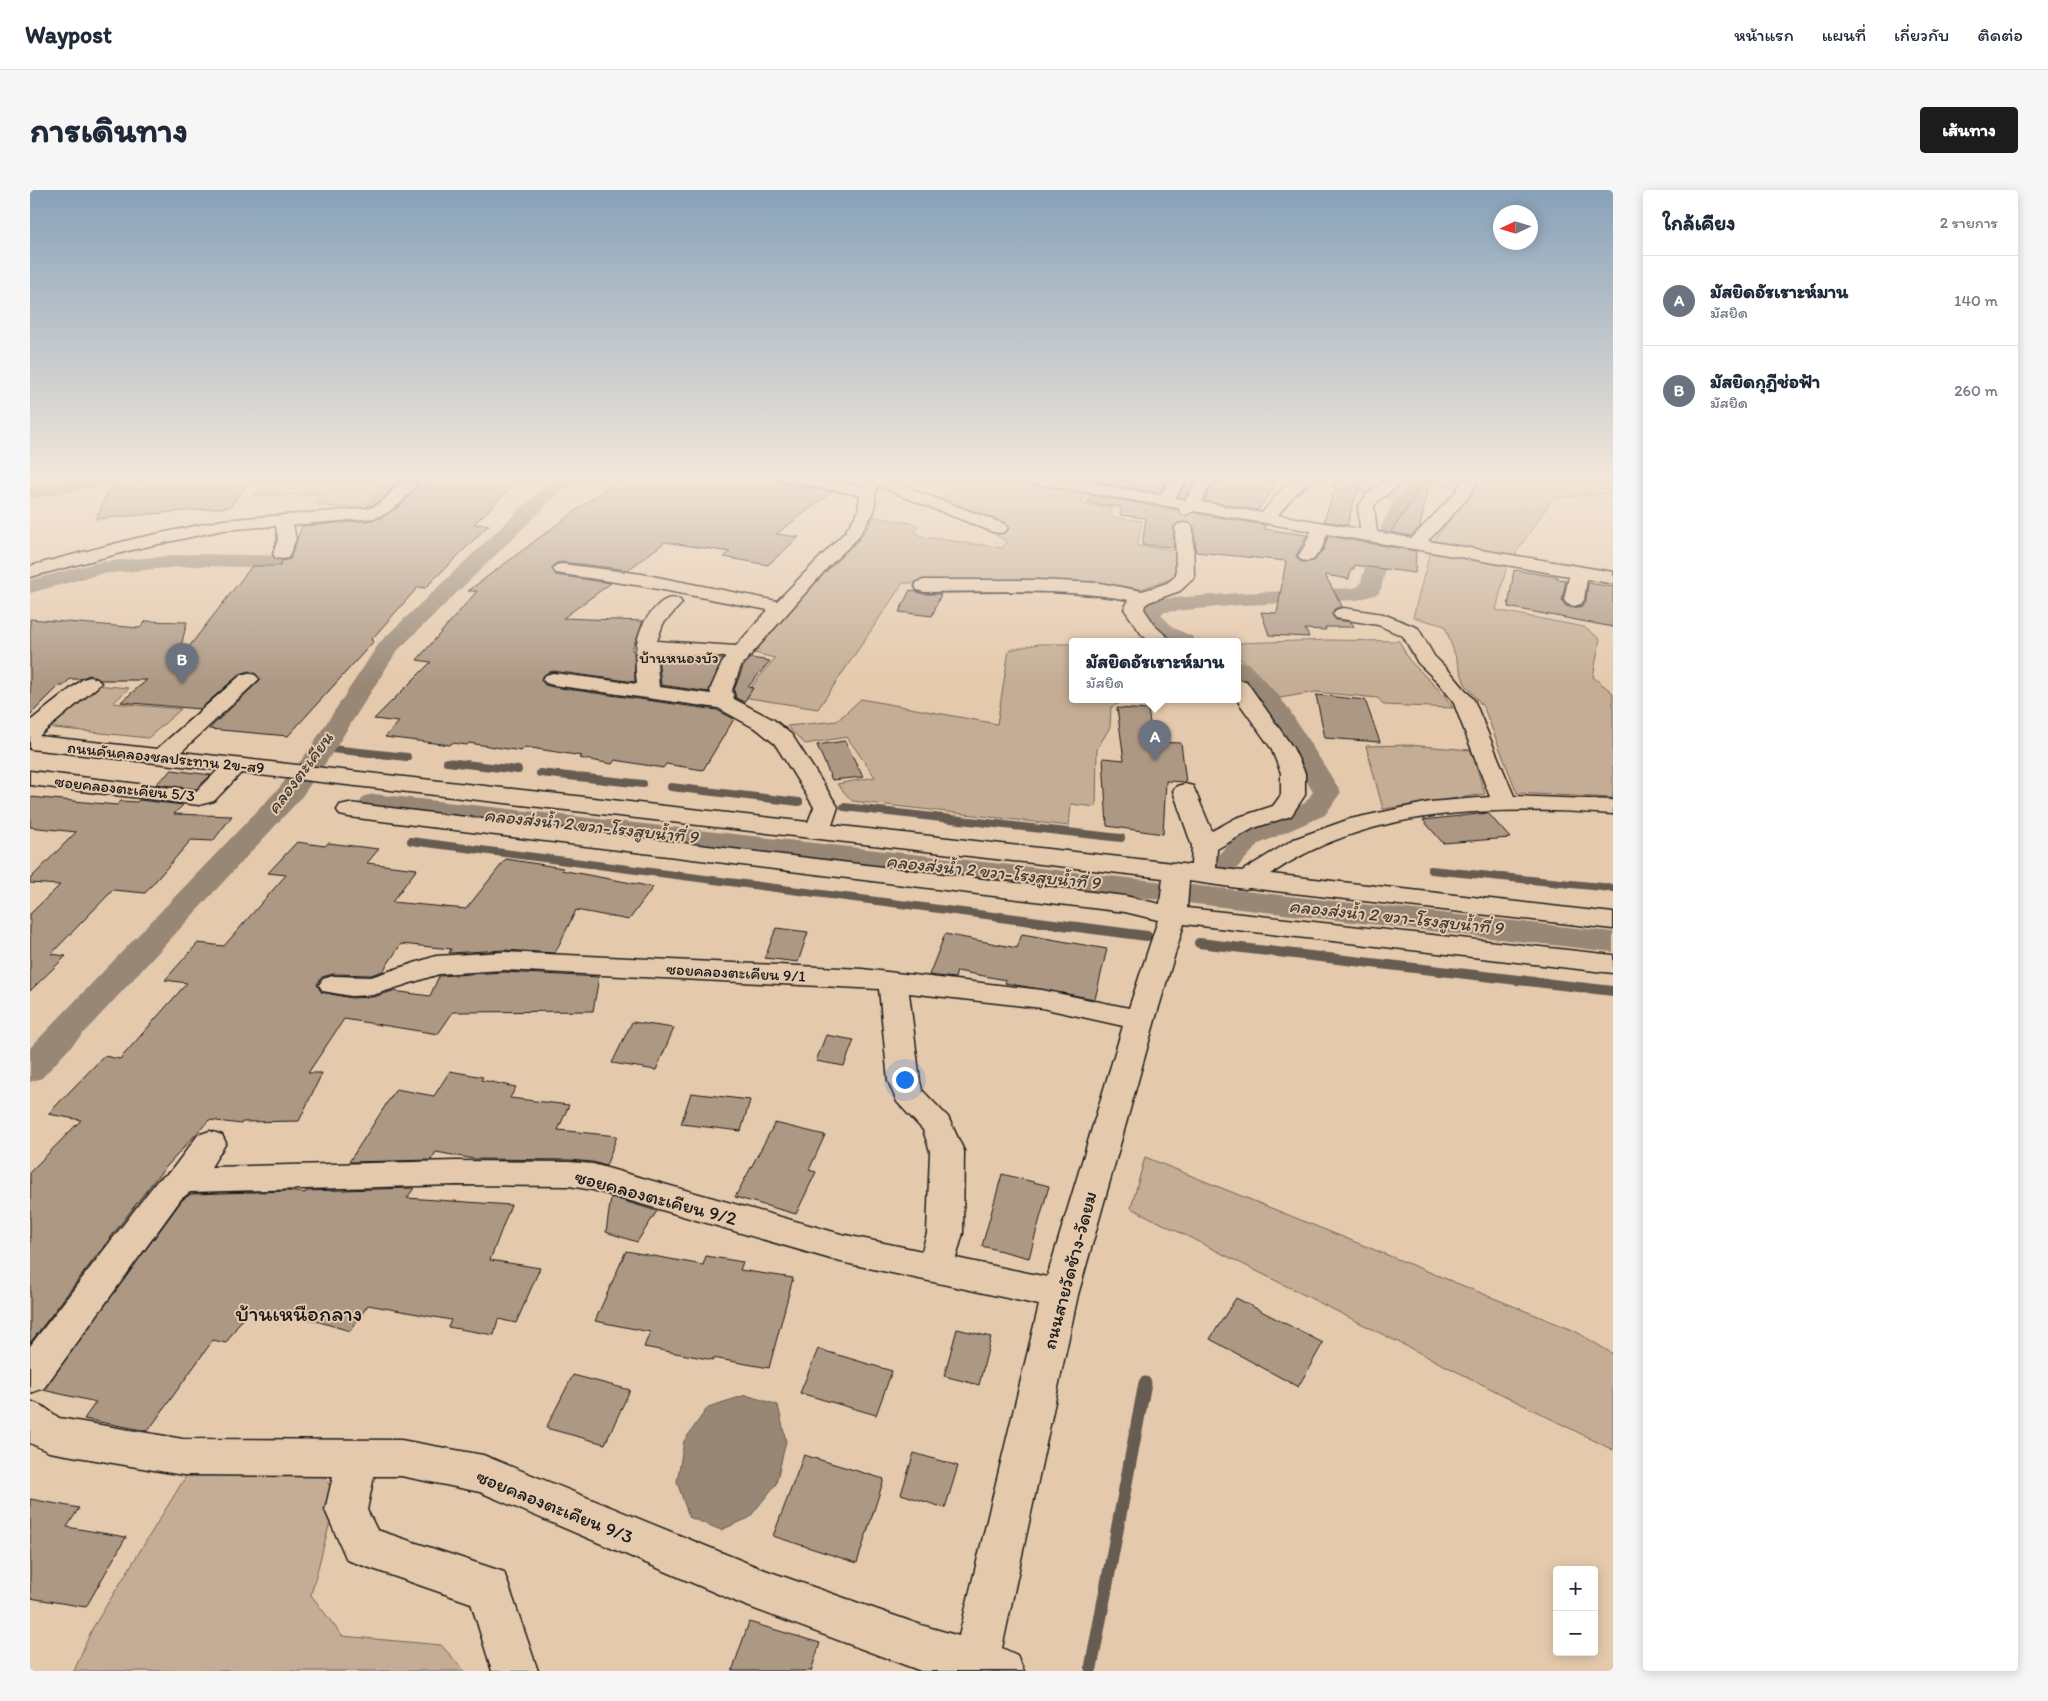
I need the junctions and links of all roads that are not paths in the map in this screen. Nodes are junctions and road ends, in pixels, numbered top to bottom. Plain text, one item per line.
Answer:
1 (125, 546) edge
2 (285, 546) edge
3 (840, 546) edge
4 (1186, 546) tunnel mouth
5 (1314, 546) edge
6 (1425, 546) edge
7 (282, 554) dead end
8 (1307, 556) dead end
9 (562, 569) dead end
10 (30, 572) edge
11 (1579, 573) junction
12 (1613, 578) edge
13 (924, 586) dead end
14 (1145, 597) junction
15 (1574, 600) dead end
16 (672, 603) dead end
17 (781, 607) junction
18 (1343, 614) dead end
19 (1158, 638) edge
20 (646, 646) junction
21 (741, 652) junction
22 (248, 679) dead end
23 (553, 679) dead end
24 (90, 682) dead end
25 (1241, 690) edge
26 (649, 692) junction
27 (724, 702) junction
28 (30, 732) edge
29 (30, 742) edge
30 (163, 756) junction
31 (248, 765) junction
32 (30, 778) edge
33 (1185, 791) dead end
34 (1505, 803) junction
35 (1613, 807) edge
36 (350, 810) dead end
37 (817, 832) junction
38 (1205, 846) junction
39 (1203, 876) junction
40 (1245, 881) junction
41 (1174, 893) junction
42 (1613, 921) edge
43 (1613, 964) edge
44 (893, 982) junction
45 (333, 985) dead end
46 (1140, 1020) junction
47 (210, 1143) dead end
48 (183, 1180) junction
49 (936, 1269) junction
50 (1060, 1295) junction
51 (30, 1376) edge
52 (30, 1419) edge
53 (358, 1457) junction
54 (983, 1668) edge
55 (515, 1671) edge

1 - 10 street
2 - 7 street
3 - 17 street
4 - 14 street
5 - 8 street
6 - 11 street
9 - 17 street
11 - 12 street
11 - 15 street
13 - 14 street
14 - 19 street
16 - 20 street
17 - 21 street
18 - 34 street
20 - 21 street
20 - 26 street
21 - 27 street
22 - 30 street
23 - 26 street
24 - 28 street
25 - 38 street
26 - 27 street
27 - 37 street
29 - 30 street, ถนนคันคลองชลประทาน 2ข-ส9
30 - 31 street, ถนนคันคลองชลประทาน 2ข-ส9
31 - 32 street, ซอยคลองตะเคียน 5/3
31 - 37 street, ถนนคันคลองชลประทาน 2ข-ส9
33 - 38 street
34 - 35 street
34 - 40 street
36 - 41 street
37 - 41 street, ถนนคันคลองชลประทาน 2ข-ส9
38 - 39 street
39 - 40 street, ถนนคันคลองชลประทาน 2ข-ส9
39 - 41 street, ถนนคันคลองชลประทาน 2ข-ส9
40 - 42 street, ถนนคันคลองชลประทาน 2ข-ส9
41 - 43 street
41 - 46 street, ถนนสายวัดช้าง-วัดยม
44 - 45 street, ซอยคลองตะเคียน 9/1
44 - 46 street, ซอยคลองตะเคียน 9/1
44 - 49 street
46 - 50 street, ถนนสายวัดช้าง-วัดยม
47 - 48 street
48 - 49 street, ซอยคลองตะเคียน 9/2
48 - 51 street
49 - 50 street, ซอยคลองตะเคียน 9/2
50 - 54 street, ถนนสายวัดช้าง-วัดยม
52 - 53 street, ซอยคลองตะเคียน 9/3
53 - 54 street, ซอยคลองตะเคียน 9/3
53 - 55 street

